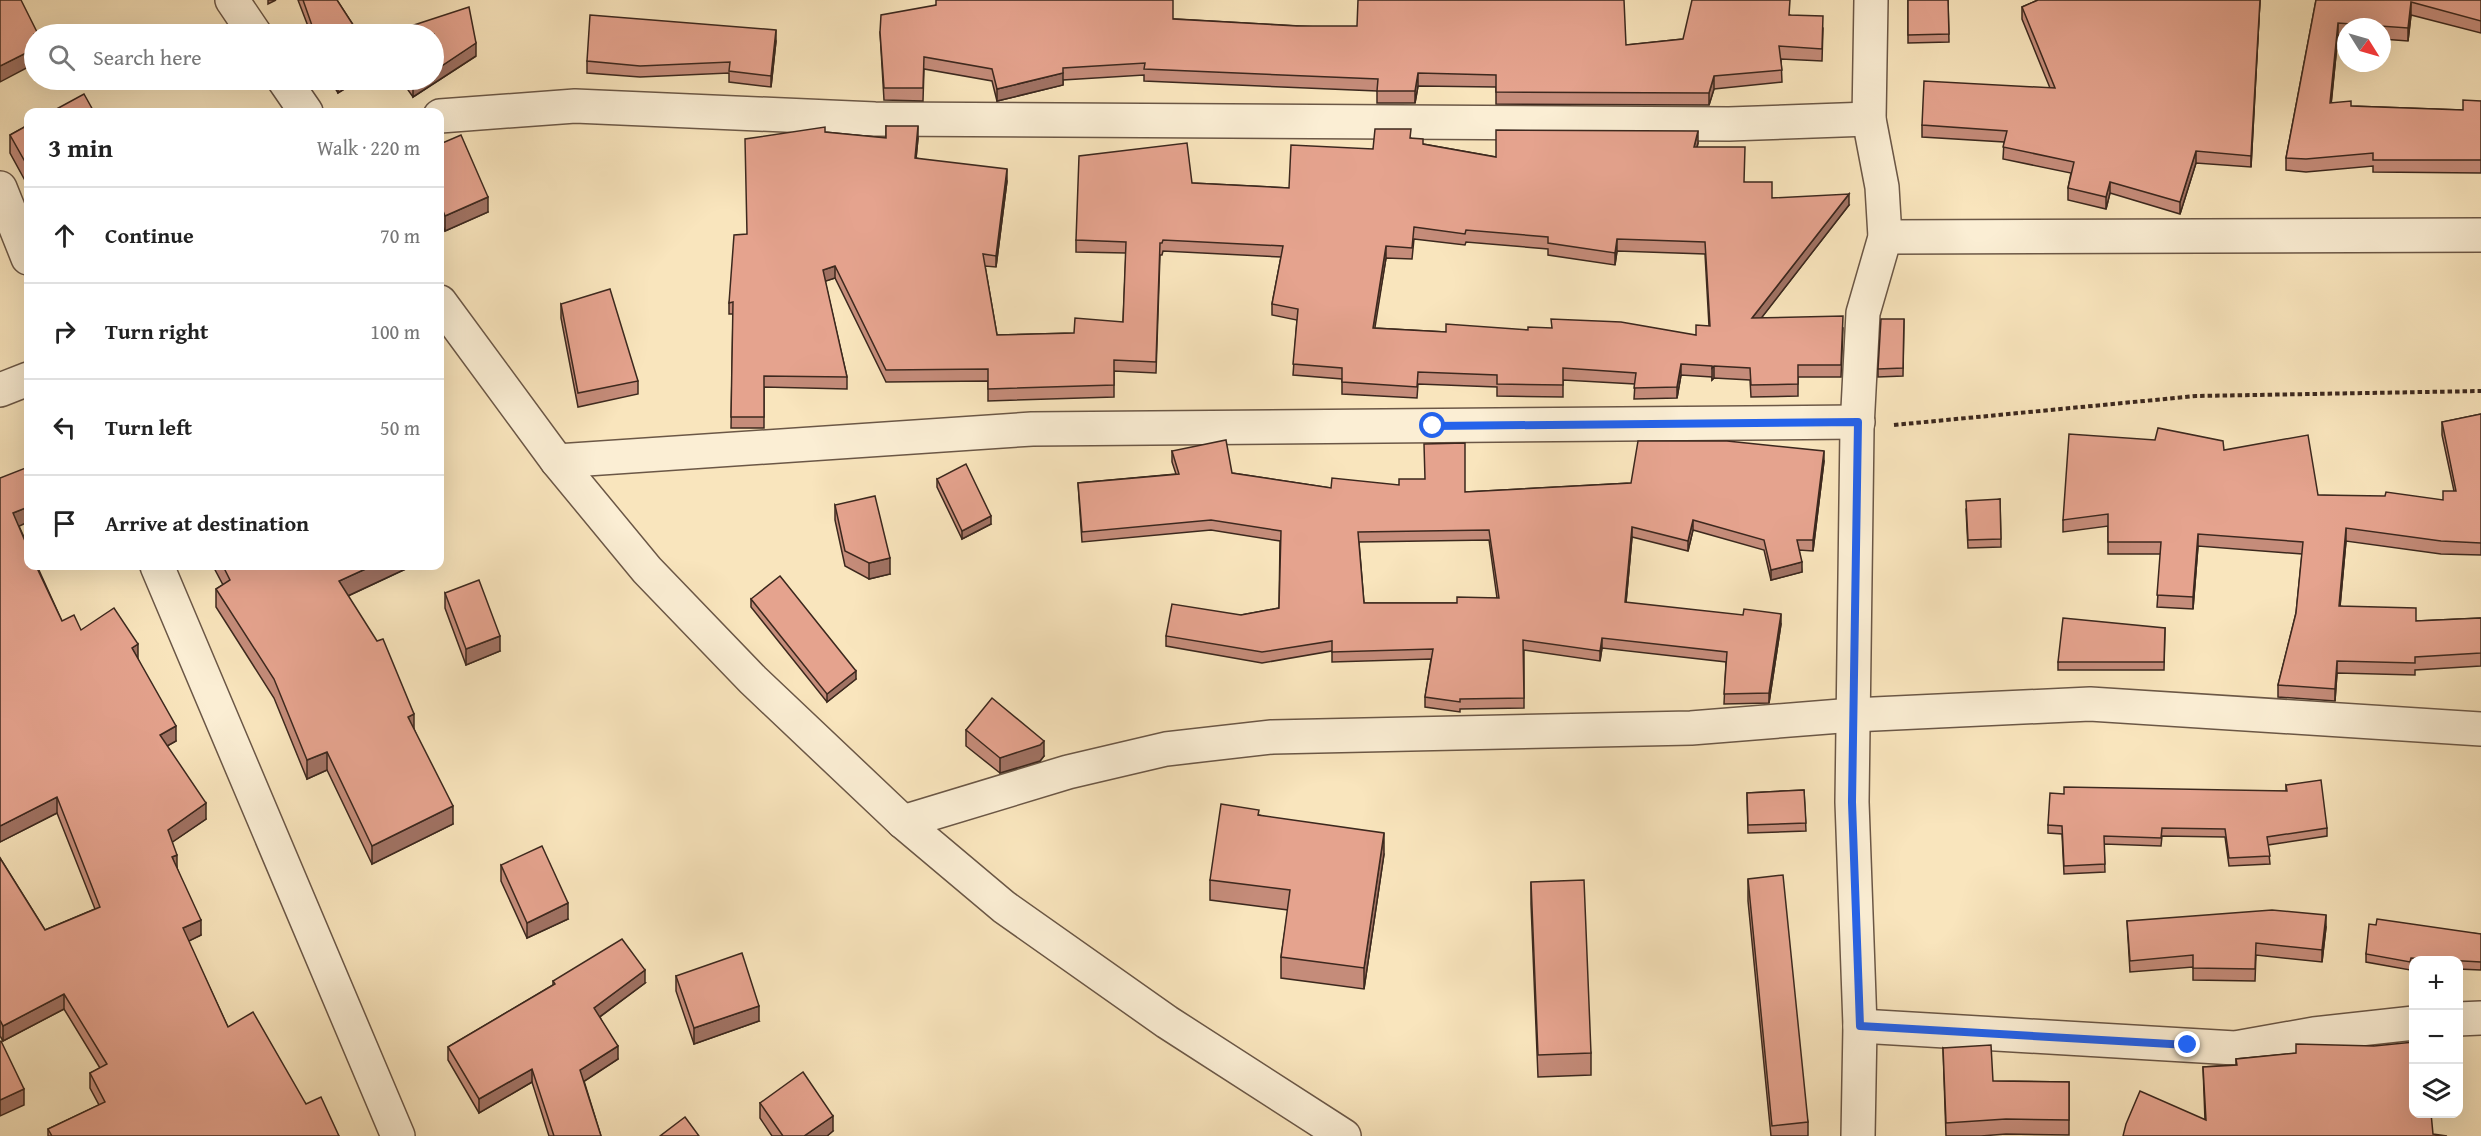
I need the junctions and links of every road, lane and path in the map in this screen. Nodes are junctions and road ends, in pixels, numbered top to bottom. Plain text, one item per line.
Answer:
1 (232, 0) edge
2 (1871, 0) edge
3 (248, 24) edge
4 (291, 90) edge
5 (303, 108) edge
6 (444, 116) edge
7 (1869, 119) junction
8 (0, 188) edge
9 (2481, 235) edge
10 (1885, 237) junction
11 (24, 248) edge
12 (444, 307) edge
13 (24, 381) edge
14 (0, 390) edge
15 (2481, 391) edge
16 (1857, 425) junction
17 (557, 461) junction
18 (159, 570) edge
19 (1853, 715) junction
20 (2481, 729) edge
21 (903, 822) junction
22 (2481, 1018) edge
23 (2463, 1019) edge
24 (2409, 1024) edge
25 (1860, 1026) junction
26 (398, 1136) edge
27 (1344, 1136) edge
28 (1858, 1136) edge

1 - 3 street
2 - 7 street
4 - 5 street
6 - 7 street
7 - 10 street
8 - 11 street
9 - 10 street
10 - 16 street
12 - 17 street
13 - 14 street
15 - 16 path
16 - 17 street
16 - 19 street
17 - 21 street
18 - 26 street
19 - 20 street
19 - 21 street
19 - 25 street
21 - 27 street
22 - 23 street
24 - 25 street
25 - 28 street

